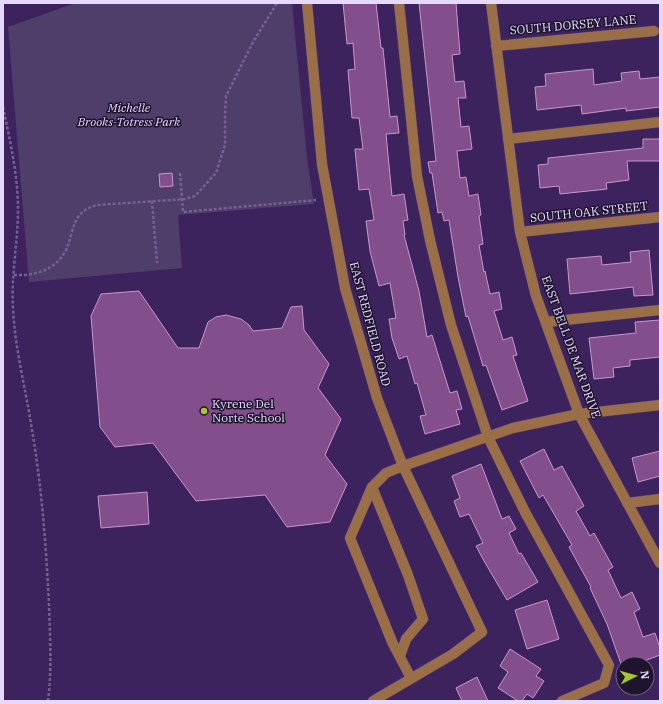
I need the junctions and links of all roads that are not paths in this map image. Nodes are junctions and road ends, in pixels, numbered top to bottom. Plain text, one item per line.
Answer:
1 (307, 3) edge
2 (399, 3) edge
3 (491, 3) edge
4 (654, 31) dead end
5 (496, 46) junction
6 (660, 122) edge
7 (508, 139) junction
8 (660, 217) edge
9 (520, 232) junction
10 (660, 310) edge
11 (546, 322) junction
12 (660, 404) edge
13 (579, 414) junction
14 (488, 437) junction
15 (403, 466) junction
16 (372, 487) junction
17 (660, 499) edge
18 (627, 503) junction
19 (660, 563) edge
20 (400, 656) junction
21 (411, 678) junction
22 (373, 701) edge
23 (562, 701) edge

1 - 15 street, EAST REDFIELD ROAD
2 - 14 street
3 - 5 street, EAST BELL DE MAR DRIVE
4 - 5 street, SOUTH DORSEY LANE
5 - 7 street, EAST BELL DE MAR DRIVE
6 - 7 street
7 - 9 street, EAST BELL DE MAR DRIVE
8 - 9 street, SOUTH OAK STREET
9 - 11 street, EAST BELL DE MAR DRIVE
10 - 11 street
11 - 13 street, EAST BELL DE MAR DRIVE
12 - 13 street
13 - 14 street
13 - 18 street, EAST BELL DE MAR DRIVE
14 - 15 street
14 - 23 street
15 - 16 street
15 - 21 street, EAST REDFIELD ROAD
16 - 20 street
16 - 20 street
17 - 18 street
18 - 19 street, EAST BELL DE MAR DRIVE
20 - 21 street
21 - 22 street

